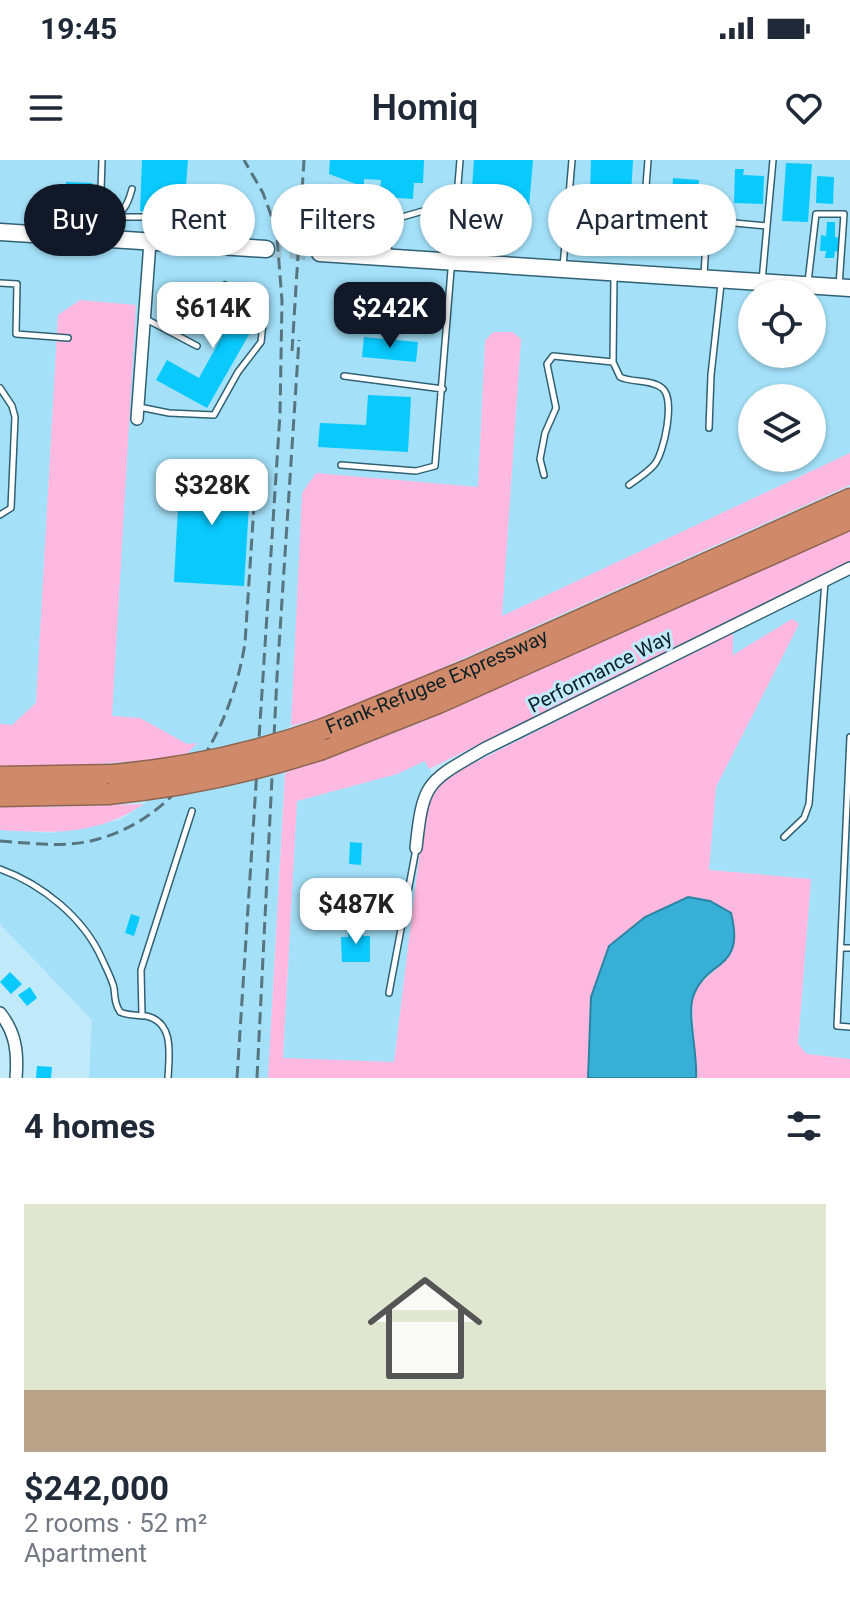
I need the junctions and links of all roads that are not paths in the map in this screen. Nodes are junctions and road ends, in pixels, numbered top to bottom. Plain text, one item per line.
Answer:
1 (102, 160) edge
2 (460, 160) edge
3 (572, 160) edge
4 (648, 160) edge
5 (773, 160) edge
6 (100, 184) edge
7 (458, 184) edge
8 (570, 184) edge
9 (646, 184) edge
10 (132, 189) dead end
11 (126, 206) edge
12 (420, 212) edge
13 (767, 226) junction
14 (0, 232) edge
15 (24, 232) edge
16 (255, 248) edge
17 (266, 249) tunnel mouth
18 (149, 256) edge
19 (370, 256) edge
20 (452, 256) edge
21 (563, 256) edge
22 (387, 257) junction
23 (452, 261) junction
24 (562, 268) junction
25 (614, 272) junction
26 (704, 278) junction
27 (722, 279) junction
28 (738, 280) edge
29 (762, 280) edge
30 (809, 280) edge
31 (0, 283) edge
32 (225, 285) dead end
33 (844, 287) edge
34 (145, 318) junction
35 (68, 338) dead end
36 (197, 346) dead end
37 (613, 362) junction
38 (344, 376) dead end
39 (0, 388) edge
40 (443, 389) junction
41 (138, 413) joint
42 (709, 428) dead end
43 (341, 465) dead end
44 (544, 475) dead end
45 (629, 485) dead end
46 (850, 499) edge
47 (0, 515) edge
48 (850, 519) edge
49 (850, 568) edge
50 (825, 580) junction
51 (850, 739) edge
52 (0, 777) edge
53 (111, 784) junction
54 (0, 796) edge
55 (192, 811) dead end
56 (784, 837) dead end
57 (416, 848) joint
58 (0, 869) edge
59 (841, 948) junction
60 (850, 948) edge
61 (389, 993) dead end
62 (0, 1013) edge
63 (142, 1016) junction
64 (850, 1027) edge
65 (16, 1078) edge
66 (168, 1078) edge

1 - 6 lane
2 - 7 lane
3 - 8 lane
4 - 9 lane
5 - 13 lane
10 - 11 lane
12 - 22 lane
13 - 26 lane
13 - 29 lane
14 - 15 main road
16 - 17 main road
18 - 34 street
19 - 22 main road
20 - 23 lane
21 - 24 lane
22 - 23 main road
23 - 24 main road
23 - 40 lane
24 - 25 main road
25 - 26 main road
25 - 37 lane
26 - 27 main road
27 - 28 main road
27 - 42 lane
30 - 33 lane
31 - 35 lane
32 - 41 lane
34 - 36 lane
34 - 41 street
37 - 44 lane
37 - 45 lane
38 - 40 lane
39 - 47 lane
40 - 43 lane
46 - 53 highway, Frank-Refugee Expressway, bridge
48 - 53 highway, Frank-Refugee Expressway, bridge
49 - 50 street, Performance Way
50 - 56 lane
50 - 57 street, Performance Way
51 - 59 lane
52 - 53 highway, Frank-Refugee Expressway
53 - 54 highway, Frank-Refugee Expressway
55 - 63 lane
57 - 61 lane
58 - 63 lane
59 - 60 lane
59 - 64 lane
62 - 65 street
63 - 66 lane

